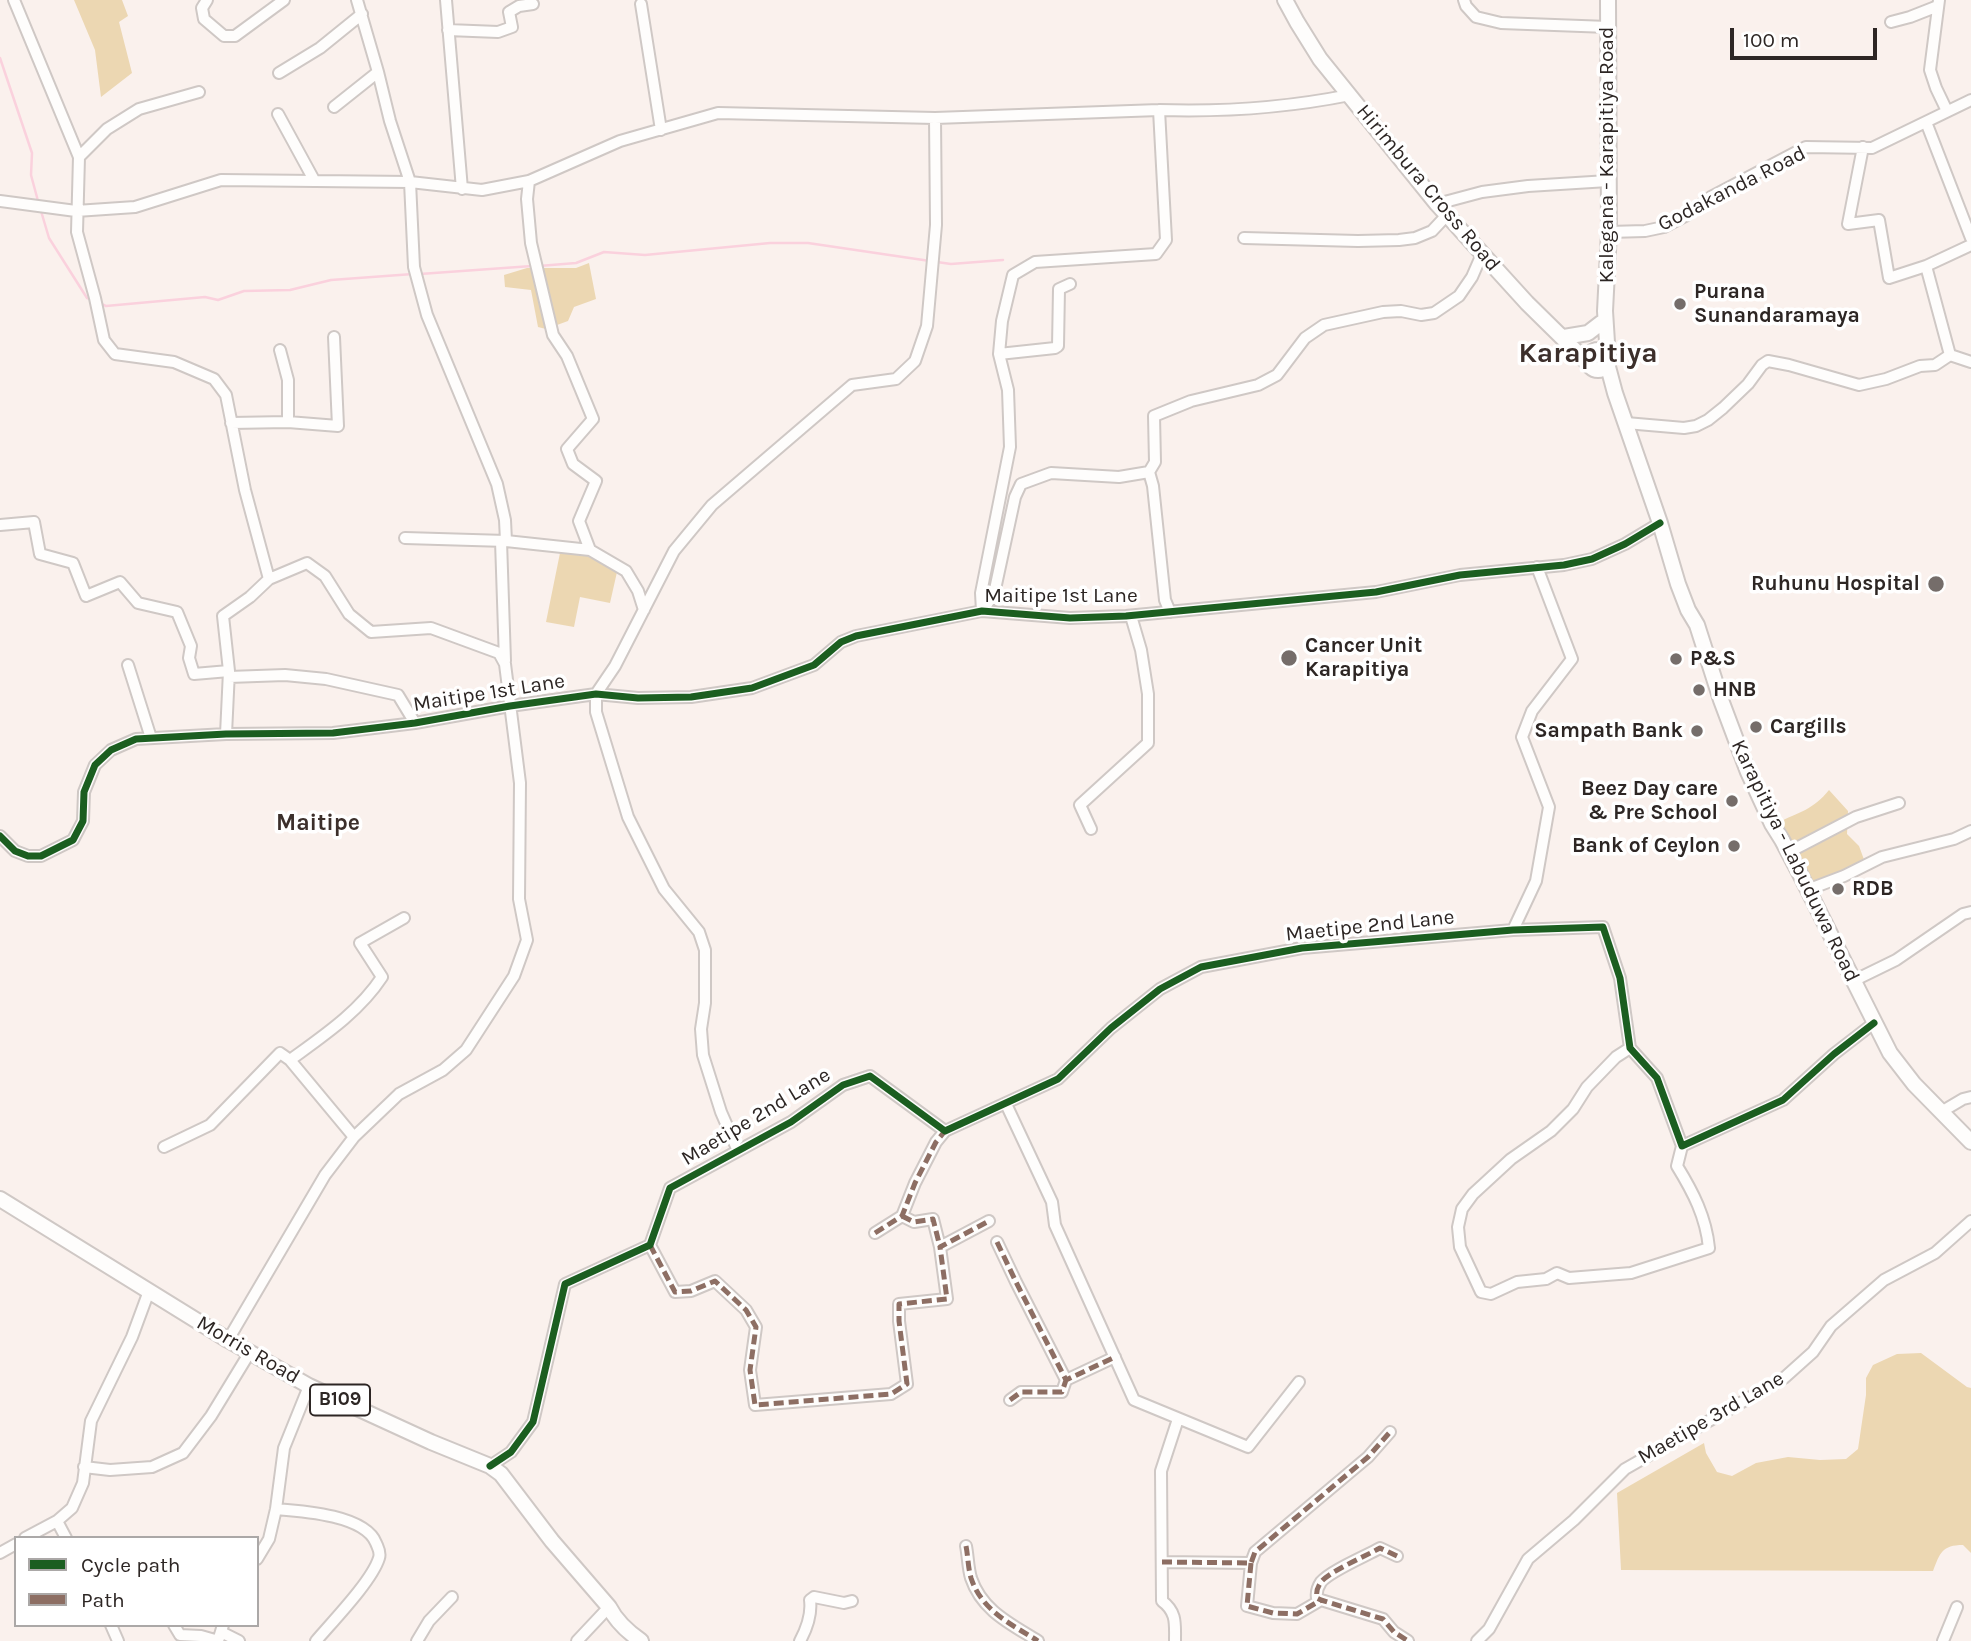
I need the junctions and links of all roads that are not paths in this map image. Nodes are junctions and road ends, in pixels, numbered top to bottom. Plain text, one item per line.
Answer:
1 (14, 0) edge
2 (207, 0) edge
3 (284, 0) edge
4 (357, 0) edge
5 (446, 0) edge
6 (508, 0) edge
7 (1285, 0) edge
8 (1464, 0) edge
9 (1608, 0) edge
10 (1939, 3) edge
11 (533, 4) dead end
12 (641, 4) dead end
13 (509, 12) junction
14 (362, 14) junction
15 (1891, 22) dead end
16 (1608, 27) junction
17 (448, 30) junction
18 (379, 72) junction
19 (279, 74) dead end
20 (200, 92) dead end
21 (1350, 95) junction
22 (1971, 100) edge
23 (334, 107) dead end
24 (1159, 110) junction
25 (1947, 111) junction
26 (278, 114) dead end
27 (934, 118) junction
28 (1926, 122) junction
29 (661, 130) junction
30 (1863, 147) junction
31 (79, 157) junction
32 (314, 180) junction
33 (529, 181) junction
34 (1608, 181) junction
35 (410, 182) junction
36 (462, 189) junction
37 (0, 201) edge
38 (1437, 204) junction
39 (76, 211) junction
40 (1447, 215) junction
41 (1609, 232) junction
42 (1244, 238) dead end
43 (1971, 238) edge
44 (1971, 244) edge
45 (1482, 254) junction
46 (1926, 266) junction
47 (1070, 284) dead end
48 (1603, 317) junction
49 (1561, 335) junction
50 (334, 337) dead end
51 (281, 350) dead end
52 (999, 354) junction
53 (1950, 355) junction
54 (1598, 359) junction
55 (1971, 362) edge
56 (288, 422) junction
57 (231, 423) junction
58 (1626, 423) junction
59 (1149, 472) junction
60 (1660, 523) junction
61 (0, 525) edge
62 (405, 538) dead end
63 (504, 541) junction
64 (590, 550) junction
65 (1537, 567) junction
66 (269, 579) junction
67 (644, 610) junction
68 (982, 611) junction
69 (1170, 612) junction
70 (1131, 616) junction
71 (505, 664) junction
72 (128, 665) dead end
73 (229, 674) junction
74 (596, 694) junction
75 (510, 706) junction
76 (415, 723) junction
77 (226, 734) junction
78 (151, 738) junction
79 (1899, 803) dead end
80 (1091, 829) dead end
81 (1971, 831) edge
82 (0, 836) edge
83 (1789, 852) junction
84 (1807, 890) junction
85 (1971, 912) edge
86 (404, 918) dead end
87 (1513, 930) junction
88 (1853, 981) junction
89 (1874, 1023) junction
90 (1630, 1048) junction
91 (290, 1060) junction
92 (1971, 1097) edge
93 (1004, 1105) junction
94 (1941, 1112) junction
95 (945, 1131) junction
96 (354, 1137) junction
97 (1971, 1142) edge
98 (1682, 1146) junction
99 (164, 1147) dead end
100 (738, 1151) junction
101 (1033, 1174) dead end
102 (0, 1199) edge
103 (902, 1216) junction
104 (989, 1221) dead end
105 (1971, 1221) edge
106 (875, 1233) dead end
107 (997, 1242) dead end
108 (650, 1245) junction
109 (940, 1247) junction
110 (149, 1291) junction
111 (228, 1340) junction
112 (250, 1352) junction
113 (1115, 1357) junction
114 (1066, 1380) junction
115 (1299, 1382) dead end
116 (309, 1386) junction
117 (1010, 1400) dead end
118 (1178, 1419) junction
119 (1390, 1432) dead end
120 (490, 1466) junction
121 (84, 1468) junction
122 (276, 1509) junction
123 (57, 1521) junction
124 (29, 1536) edge
125 (64, 1536) edge
126 (966, 1546) dead end
127 (259, 1556) edge
128 (1397, 1556) dead end
129 (1162, 1562) junction
130 (1251, 1563) junction
131 (452, 1597) dead end
132 (1321, 1600) junction
133 (852, 1601) dead end
134 (609, 1607) junction
135 (1957, 1607) dead end
136 (175, 1627) edge
137 (222, 1629) edge
138 (239, 1641) edge
139 (316, 1641) edge
140 (417, 1641) edge
141 (577, 1641) edge
142 (641, 1641) edge
143 (800, 1641) edge
144 (1038, 1641) edge
145 (1175, 1641) edge
146 (1408, 1641) edge
147 (1477, 1641) edge
148 (1942, 1641) edge

1 - 31 street
2 - 3 street
4 - 14 street
5 - 17 street
6 - 13 street
7 - 21 main road, Hirimbura Cross Road
8 - 16 street
9 - 16 main road, Kalegana - Karapitiya Road
10 - 15 street
10 - 25 street
11 - 13 street
12 - 29 street
13 - 17 street
14 - 18 street
14 - 19 street
16 - 34 main road, Kalegana - Karapitiya Road
17 - 36 street
18 - 23 street
18 - 35 street
20 - 31 street
21 - 24 street
21 - 38 main road, Hirimbura Cross Road
22 - 25 street, Godakanda Road
24 - 27 street
24 - 52 street
25 - 28 street, Godakanda Road
26 - 32 street
27 - 29 street
27 - 67 street
28 - 30 street, Godakanda Road
28 - 43 street
29 - 33 street
30 - 41 street, Godakanda Road
30 - 46 street
31 - 39 street
32 - 35 street
32 - 39 street
33 - 36 street
33 - 64 street
34 - 38 street
34 - 41 main road, Kalegana - Karapitiya Road
35 - 36 street
35 - 63 street
37 - 39 street
38 - 40 main road, Hirimbura Cross Road
39 - 57 street
40 - 42 street
40 - 45 main road, Hirimbura Cross Road
41 - 48 main road, Kalegana - Karapitiya Road
44 - 46 street
45 - 49 main road, Hirimbura Cross Road
45 - 59 street
46 - 53 street
47 - 52 street
48 - 49 main road
48 - 54 main road, Kalegana - Karapitiya Road
49 - 54 main road
50 - 56 street
51 - 56 street
52 - 68 street
53 - 55 street
53 - 58 street
54 - 58 main road, Karapitiya - Labuduwa Road
56 - 57 street
57 - 66 street
58 - 60 main road, Karapitiya - Labuduwa Road
59 - 68 street
59 - 69 street
60 - 65 street, Maitipe 1st Lane
60 - 83 main road, Karapitiya - Labuduwa Road
61 - 73 street
62 - 63 street
63 - 64 street
63 - 71 street
64 - 67 street
65 - 69 street, Maitipe 1st Lane
65 - 87 street
66 - 71 street
66 - 73 street
67 - 74 street
68 - 70 street, Maitipe 1st Lane
68 - 74 street, Maitipe 1st Lane
69 - 70 street, Maitipe 1st Lane
70 - 80 street
71 - 75 street
72 - 78 street
73 - 76 street
73 - 77 street
74 - 75 street, Maitipe 1st Lane
74 - 100 street
75 - 76 street, Maitipe 1st Lane
75 - 96 street
76 - 77 street, Maitipe 1st Lane
77 - 78 street, Maitipe 1st Lane
78 - 82 street, Maitipe 1st Lane
79 - 83 street
81 - 84 street
83 - 84 main road, Karapitiya - Labuduwa Road
84 - 88 main road, Karapitiya - Labuduwa Road
85 - 88 street
86 - 91 street
87 - 90 street, Maetipe 2nd Lane
87 - 93 street, Maetipe 2nd Lane
88 - 89 main road, Karapitiya - Labuduwa Road
89 - 94 main road, Karapitiya - Labuduwa Road
89 - 98 street
90 - 98 street
90 - 98 street
91 - 96 street
91 - 99 street
92 - 94 street
93 - 95 street, Maetipe 2nd Lane
93 - 101 street
93 - 113 street
94 - 97 main road, Karapitiya - Labuduwa Road
95 - 100 street, Maetipe 2nd Lane
95 - 103 street
96 - 111 street
100 - 108 street, Maetipe 2nd Lane
102 - 110 main road, Morris Road / B109
103 - 106 street
103 - 109 street
104 - 109 street
105 - 147 street, Maetipe 3rd Lane
107 - 114 street
108 - 109 street
108 - 120 street
110 - 111 main road, Morris Road / B109
110 - 121 street
111 - 112 main road, Morris Road / B109
112 - 116 main road, Morris Road / B109
112 - 121 street
113 - 114 street
113 - 118 street
114 - 117 street
115 - 118 street
116 - 120 main road, Morris Road / B109
116 - 122 street
118 - 129 street
119 - 130 street
120 - 134 main road, Morris Road / B109
121 - 123 street
122 - 127 street
122 - 139 street
123 - 124 street
123 - 125 street
126 - 144 street
128 - 132 street
129 - 130 street
129 - 145 street
130 - 132 street
131 - 140 street
132 - 146 street
133 - 143 street
134 - 141 street
134 - 142 main road, Morris Road / B109
135 - 148 street
136 - 137 street
137 - 138 street

